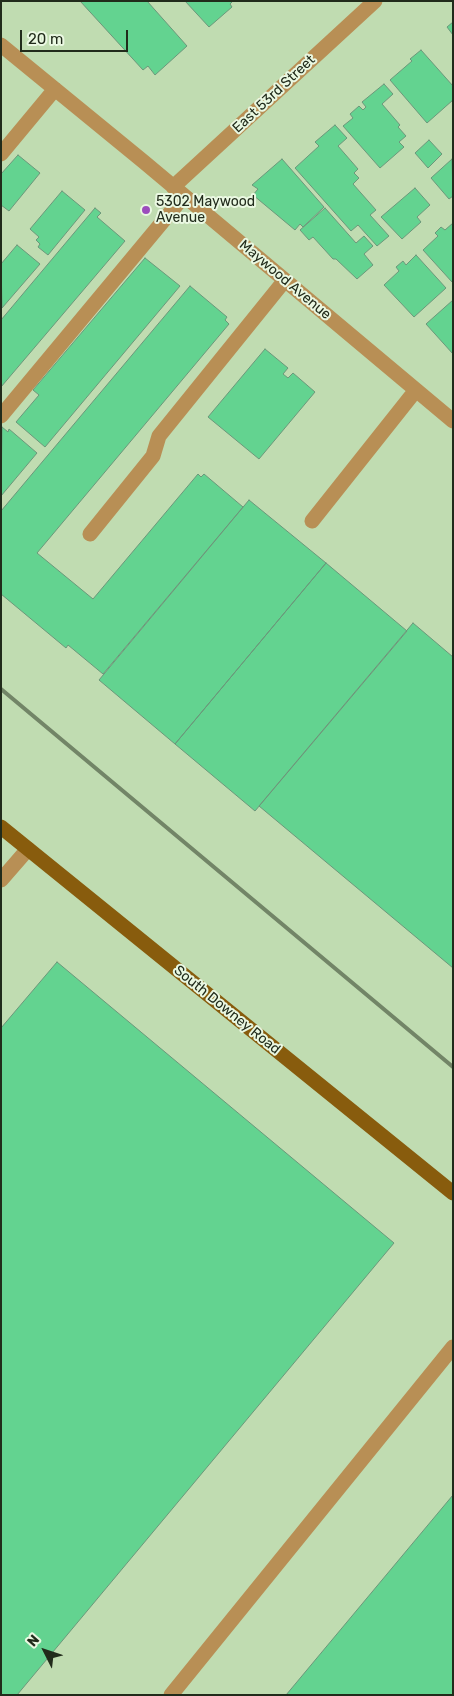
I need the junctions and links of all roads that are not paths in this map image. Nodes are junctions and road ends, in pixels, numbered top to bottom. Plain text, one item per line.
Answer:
1 (375, 1) edge
2 (1, 45) edge
3 (55, 89) junction
4 (1, 154) edge
5 (178, 191) junction
6 (285, 280) junction
7 (416, 390) junction
8 (1, 416) edge
9 (453, 421) edge
10 (312, 521) dead end
11 (90, 534) dead end
12 (1, 827) edge
13 (28, 849) junction
14 (1, 880) edge
15 (453, 1193) edge
16 (453, 1347) edge
17 (177, 1692) edge

1 - 5 street, East 53rd Street
2 - 3 street, Maywood Avenue
3 - 4 street
3 - 5 street, Maywood Avenue
5 - 6 street, Maywood Avenue
5 - 8 street, East 53rd Street
6 - 7 street, Maywood Avenue
6 - 11 street
7 - 9 street, Maywood Avenue
7 - 10 street
12 - 13 main road, South Downey Road
13 - 14 street
13 - 15 main road, South Downey Road
16 - 17 street

